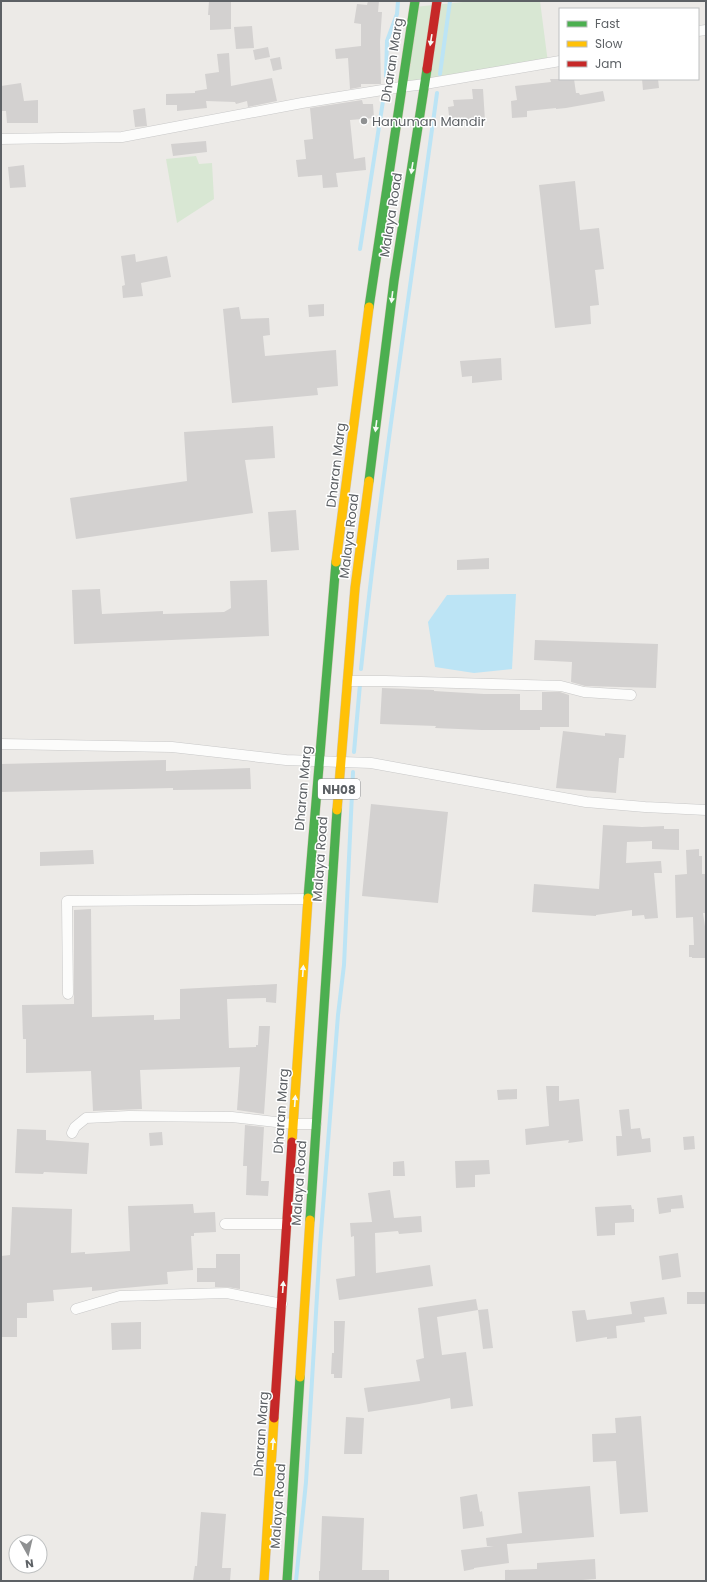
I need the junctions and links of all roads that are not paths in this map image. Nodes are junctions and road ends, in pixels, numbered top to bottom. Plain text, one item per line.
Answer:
1 (415, 1) edge
2 (437, 1) edge
3 (559, 61) edge
4 (425, 84) junction
5 (401, 87) junction
6 (1, 139) edge
7 (350, 547) junction
8 (348, 681) junction
9 (631, 695) dead end
10 (1, 744) edge
11 (318, 761) junction
12 (341, 762) junction
13 (706, 810) edge
14 (308, 899) junction
15 (68, 994) dead end
16 (293, 1124) junction
17 (316, 1124) junction
18 (72, 1132) dead end
19 (225, 1224) dead end
20 (287, 1224) junction
21 (282, 1304) junction
22 (76, 1309) dead end
23 (264, 1581) edge
24 (287, 1581) edge

1 - 5 main road, Dharan Marg / NH08
2 -> 4 main road, Malaya Road / NH08
3 - 4 street
4 - 5 street
4 -> 7 main road, Malaya Road / NH08
5 - 6 street
5 - 7 main road, Dharan Marg / NH08
7 - 8 main road, Malaya Road / NH08
7 - 11 main road, Dharan Marg / NH08
8 - 9 street
8 - 12 main road, Malaya Road / NH08
10 - 11 street
11 - 12 street
11 - 14 main road, Dharan Marg / NH08
12 - 13 street
12 - 17 main road, Malaya Road / NH08
14 - 15 street
16 -> 14 main road, Dharan Marg / NH08
16 - 17 street
16 - 18 street
16 - 20 main road, Dharan Marg / NH08
17 - 24 main road, Malaya Road / NH08
19 - 20 street
21 -> 20 main road, Dharan Marg / NH08
21 - 22 street
23 -> 21 main road, Dharan Marg / NH08

